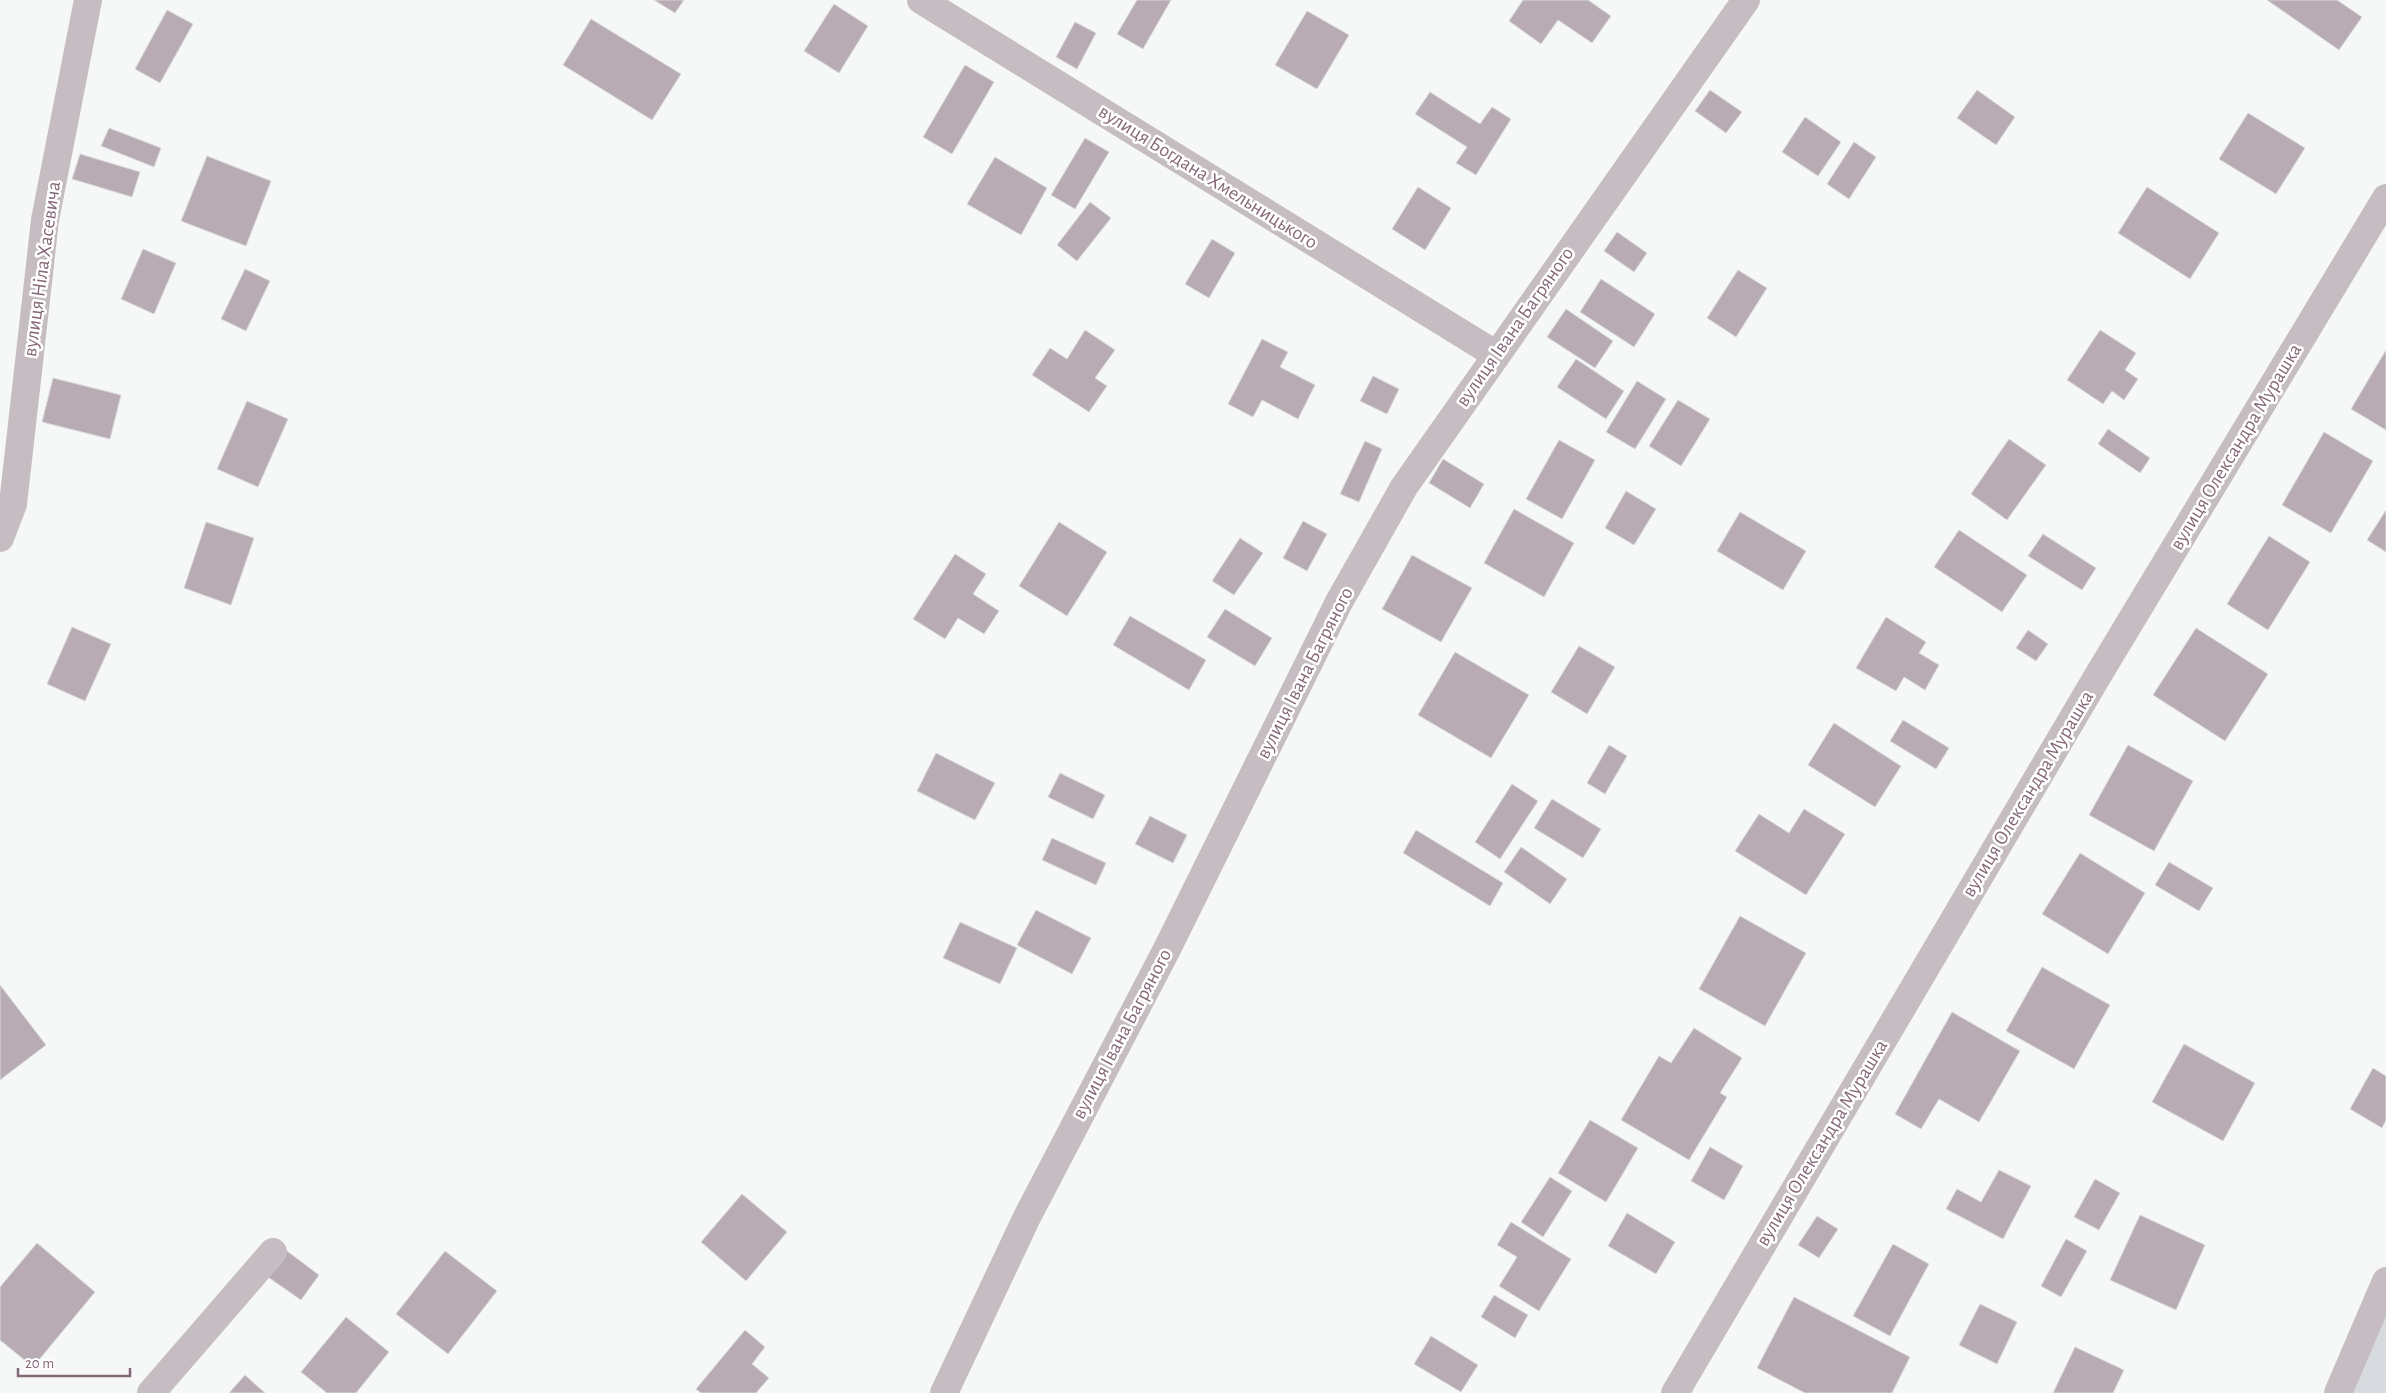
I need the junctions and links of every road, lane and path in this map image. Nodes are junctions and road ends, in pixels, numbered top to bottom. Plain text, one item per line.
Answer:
1 (88, 0) edge
2 (921, 0) edge
3 (1746, 0) edge
4 (2386, 198) edge
5 (1495, 354) junction
6 (0, 538) edge
7 (273, 1252) dead end
8 (2386, 1281) edge
9 (151, 1393) edge
10 (944, 1393) edge
11 (1675, 1393) edge
12 (2338, 1393) edge

1 - 6 street, вулиця Ніла Хасевича
2 - 5 street, вулиця Богдана Хмельницького
3 - 5 street, вулиця Івана Багряного
4 - 11 street, вулиця Олександра Мурашка
5 - 10 street, вулиця Івана Багряного
7 - 9 street
8 - 12 street

